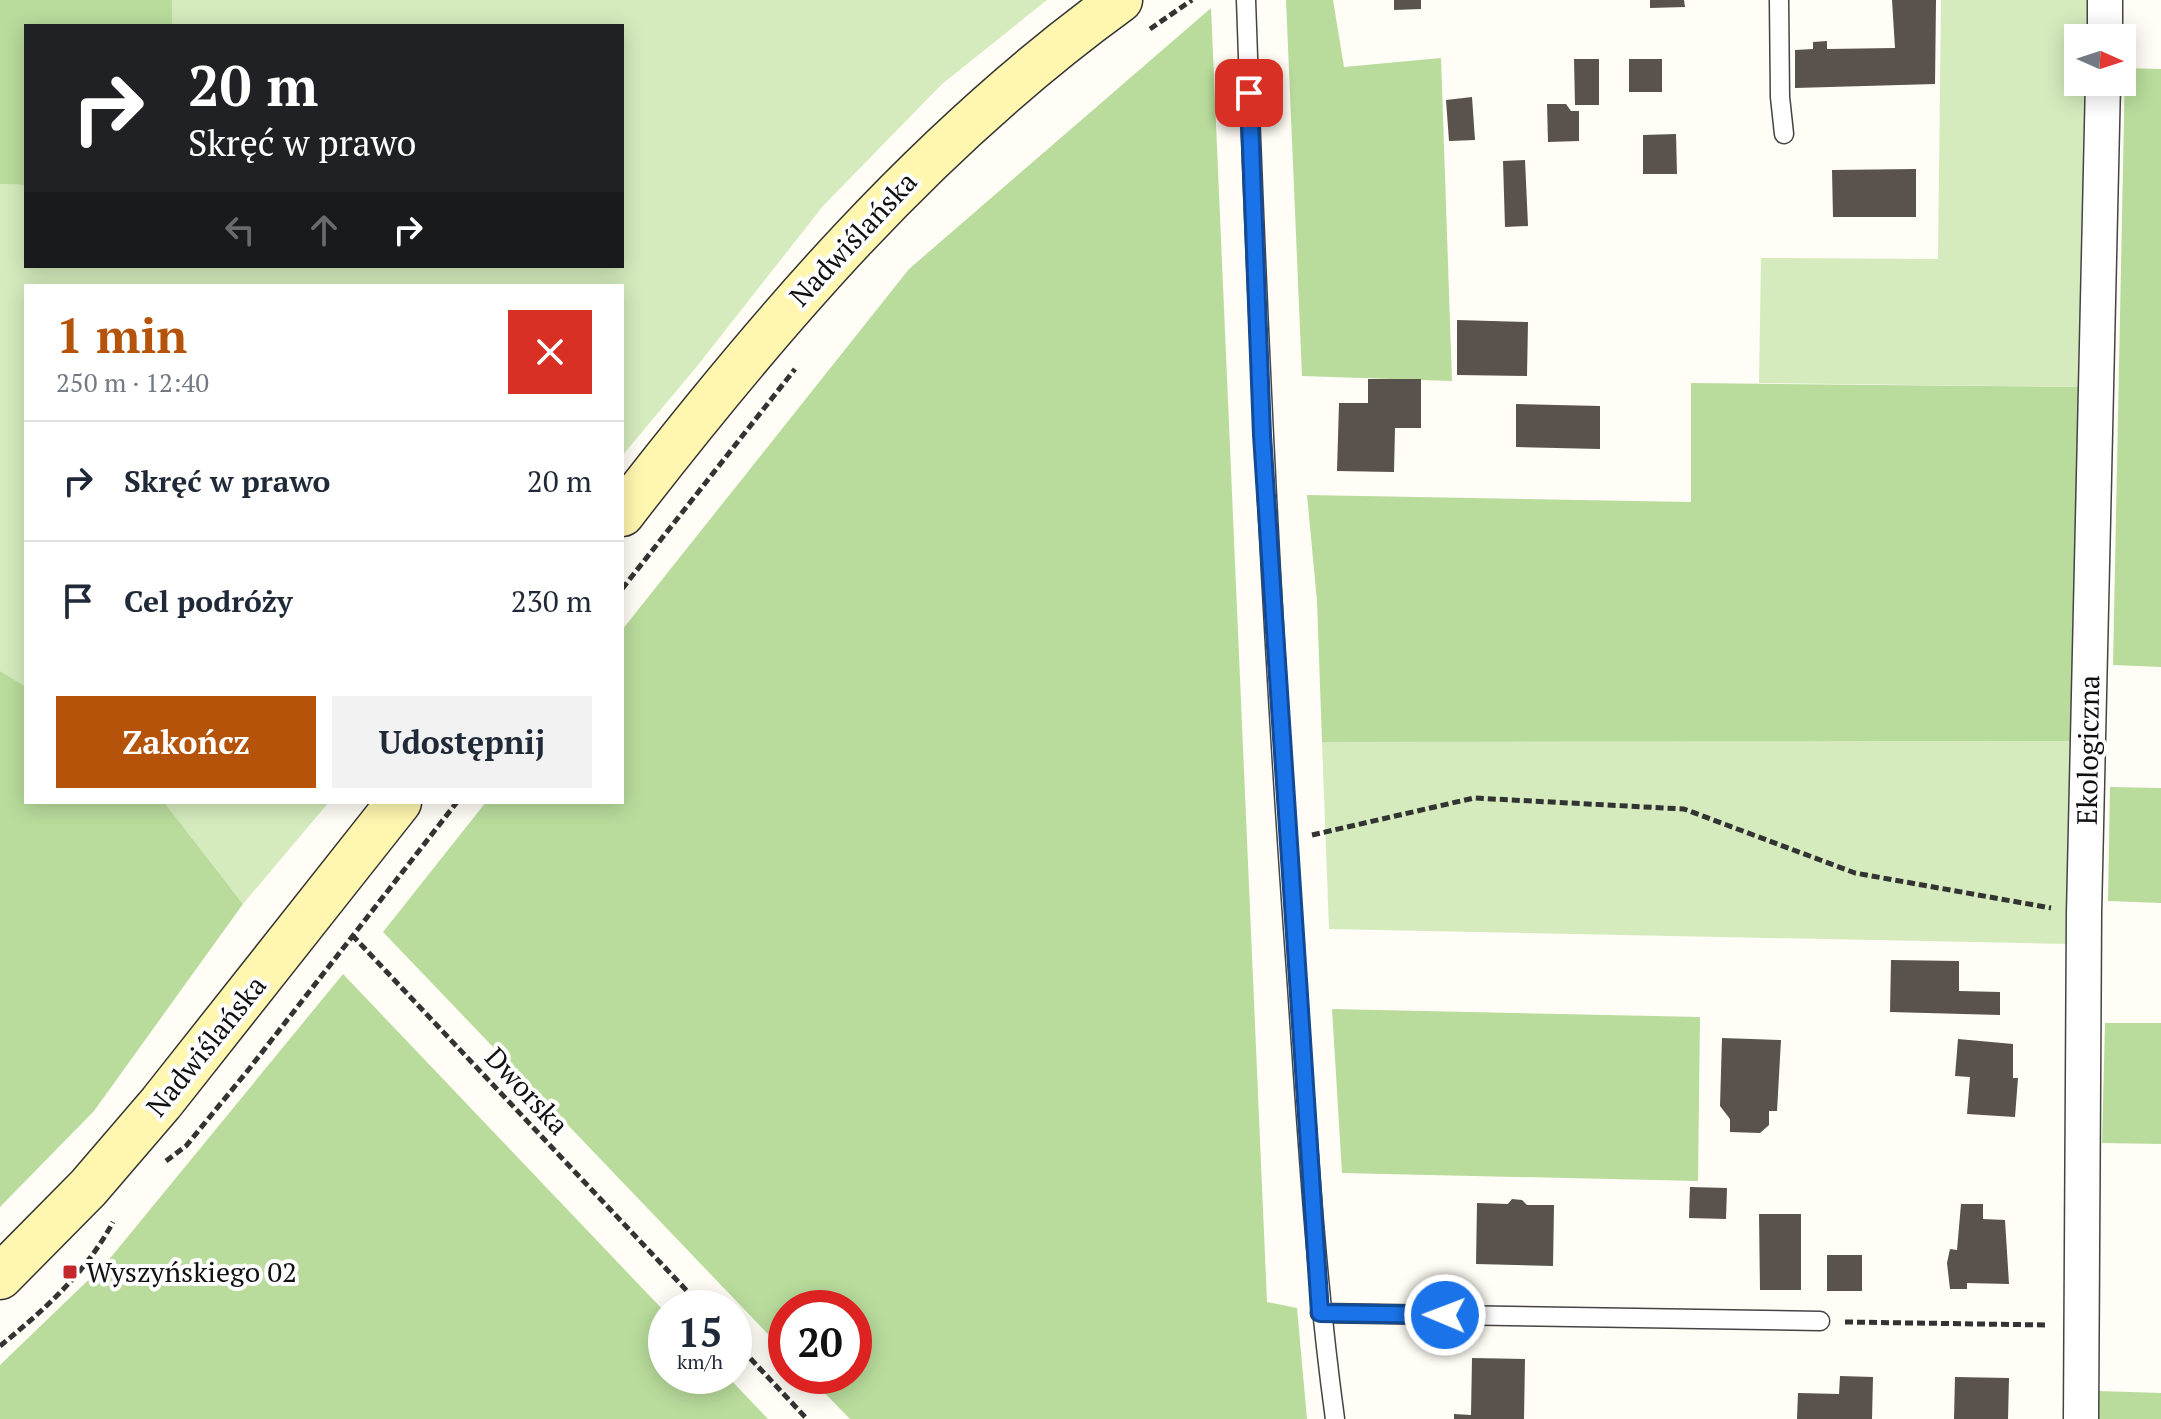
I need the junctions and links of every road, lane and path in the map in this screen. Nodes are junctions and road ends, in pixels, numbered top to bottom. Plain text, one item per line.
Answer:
1 (1192, 0) edge
2 (1246, 0) edge
3 (1779, 0) edge
4 (2105, 0) edge
5 (1132, 17) edge
6 (2105, 24) edge
7 (2103, 96) edge
8 (1784, 134) dead end
9 (796, 367) dead end
10 (624, 512) edge
11 (624, 586) edge
12 (397, 804) edge
13 (1286, 840) junction
14 (321, 902) junction
15 (2084, 914) junction
16 (0, 1277) edge
17 (686, 1290) edge
18 (1320, 1313) junction
19 (1820, 1321) joint
20 (2082, 1326) junction
21 (752, 1360) edge
22 (807, 1419) edge
23 (1335, 1419) edge
24 (2081, 1419) edge

1 - 5 path
2 - 13 lane
3 - 8 lane
4 - 6 street
5 - 10 main road, Nadwiślańska
7 - 15 street, Ekologiczna
9 - 11 path
12 - 14 main road, Nadwiślańska
13 - 15 path
13 - 18 lane
14 - 16 main road, Nadwiślańska
14 - 17 path, Dworska
15 - 20 street, Ekologiczna
18 - 19 lane
18 - 23 lane
19 - 20 path
20 - 24 street, Ekologiczna
21 - 22 path

